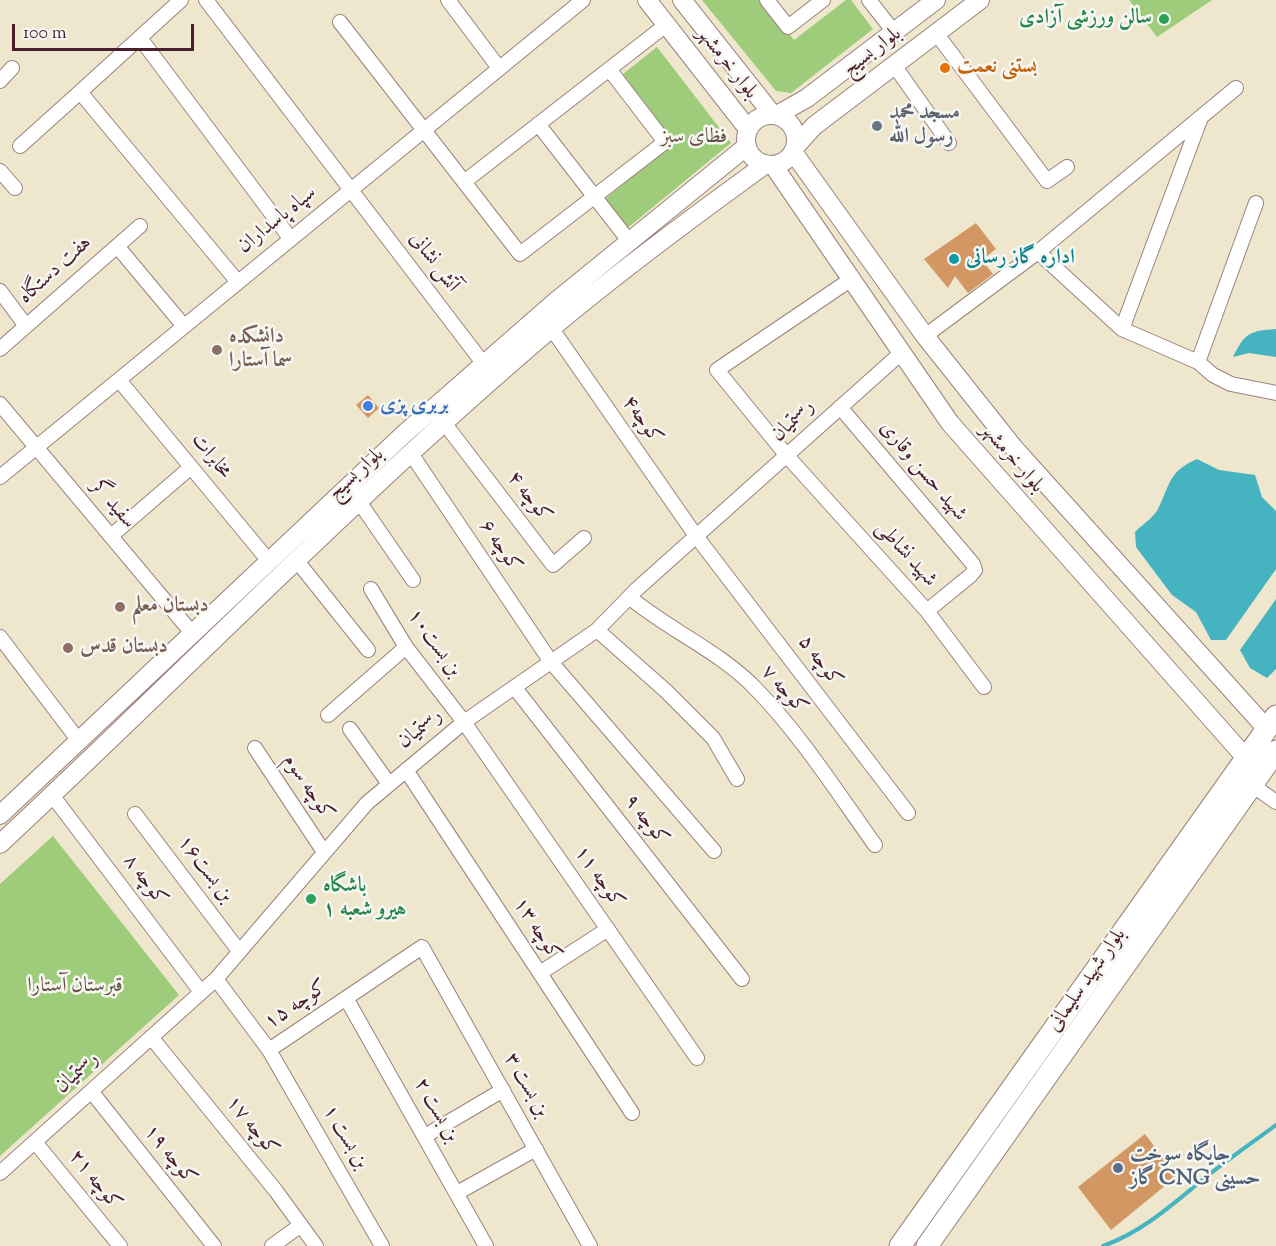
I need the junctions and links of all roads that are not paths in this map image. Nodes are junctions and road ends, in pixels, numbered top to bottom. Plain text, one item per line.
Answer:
1 (181, 0) edge
2 (206, 0) edge
3 (448, 0) edge
4 (583, 0) edge
5 (646, 0) edge
6 (682, 0) edge
7 (767, 0) edge
8 (823, 0) edge
9 (869, 0) edge
10 (936, 0) edge
11 (980, 0) edge
12 (340, 22) dead end
13 (666, 25) junction
14 (894, 32) junction
15 (936, 33) junction
16 (140, 38) junction
17 (894, 65) junction
18 (12, 68) dead end
19 (499, 68) junction
20 (609, 69) junction
21 (0, 81) edge
22 (1236, 88) dead end
23 (80, 92) junction
24 (775, 115) junction
25 (1201, 117) junction
26 (538, 124) junction
27 (424, 130) junction
28 (748, 137) junction
29 (949, 143) dead end
30 (20, 146) dead end
31 (794, 149) junction
32 (769, 165) junction
33 (1066, 168) dead end
34 (0, 171) edge
35 (464, 182) junction
36 (15, 188) dead end
37 (351, 189) junction
38 (594, 197) junction
39 (1256, 203) dead end
40 (140, 226) dead end
41 (290, 238) junction
42 (629, 241) junction
43 (117, 246) junction
44 (1038, 252) junction
45 (850, 280) junction
46 (237, 281) junction
47 (0, 291) edge
48 (183, 325) junction
49 (26, 326) junction
50 (552, 329) junction
51 (1122, 329) junction
52 (925, 336) junction
53 (0, 349) edge
54 (900, 354) junction
55 (1198, 362) junction
56 (483, 363) junction
57 (119, 380) junction
58 (493, 380) junction
59 (1276, 393) edge
60 (0, 404) edge
61 (840, 407) junction
62 (445, 424) junction
63 (36, 447) junction
64 (412, 455) junction
65 (788, 457) junction
66 (191, 467) junction
67 (0, 477) edge
68 (360, 503) junction
69 (111, 536) junction
70 (696, 536) junction
71 (584, 538) dead end
72 (268, 560) junction
73 (297, 561) junction
74 (413, 580) dead end
75 (371, 589) dead end
76 (629, 597) junction
77 (927, 611) junction
78 (597, 630) junction
79 (192, 633) junction
80 (0, 637) edge
81 (406, 647) junction
82 (206, 648) junction
83 (368, 650) dead end
84 (551, 662) junction
85 (984, 687) dead end
86 (515, 688) junction
87 (328, 715) dead end
88 (464, 722) junction
89 (1271, 723) edge
90 (350, 729) dead end
91 (79, 741) junction
92 (255, 748) dead end
93 (1276, 751) edge
94 (1246, 758) junction
95 (406, 770) junction
96 (737, 779) dead end
97 (389, 784) junction
98 (1252, 784) junction
99 (52, 795) junction
100 (1276, 802) edge
101 (908, 813) dead end
102 (135, 814) dead end
103 (0, 815) edge
104 (0, 844) edge
105 (874, 845) dead end
106 (714, 851) dead end
107 (324, 852) junction
108 (608, 930) junction
109 (422, 947) joint
110 (239, 951) junction
111 (540, 973) junction
112 (216, 979) junction
113 (742, 979) dead end
114 (201, 992) junction
115 (346, 998) junction
116 (151, 1037) junction
117 (269, 1050) junction
118 (697, 1058) dead end
119 (503, 1090) junction
120 (91, 1092) junction
121 (632, 1113) dead end
122 (424, 1136) junction
123 (35, 1142) junction
124 (536, 1149) junction
125 (0, 1173) edge
126 (457, 1193) junction
127 (301, 1225) junction
128 (120, 1246) edge
129 (214, 1246) edge
130 (272, 1246) edge
131 (316, 1246) edge
132 (382, 1246) edge
133 (486, 1246) edge
134 (590, 1246) edge
135 (900, 1246) edge
136 (927, 1246) edge

1 - 16 street
2 - 37 street, آتش نشانی
3 - 19 street
4 - 19 street, سپاه پاسداران
5 - 13 main road, بلوار خرمشهر
6 - 24 main road, بلوار خرمشهر
7 - 8 street
9 - 14 street
10 - 14 main road, بلوار بسیج
11 - 15 main road, بلوار بسیج
12 - 27 street
13 - 20 street
13 - 28 main road, بلوار خرمشهر
14 - 24 main road, بلوار بسیج
15 - 17 main road, بلوار بسیج
15 - 33 street
16 - 23 street
16 - 41 street
17 - 29 street
17 - 31 main road, بلوار بسیج
18 - 21 street
19 - 27 street, سپاه پاسداران
20 - 26 street
20 - 38 street
22 - 25 street
23 - 30 street
23 - 46 street
24 - 28 main road
24 - 31 main road
25 - 44 street
25 - 51 street
26 - 35 street
26 - 38 street
27 - 35 street
27 - 37 street, سپاه پاسداران
28 - 32 main road
28 - 42 main road, بلوار بسیج
31 - 32 main road
31 - 52 main road, بلوار خرمشهر
32 - 45 main road, بلوار خرمشهر
32 - 50 main road, بلوار بسیج
34 - 36 street
35 - 38 street
37 - 41 street, سپاه پاسداران
37 - 56 street, آتش نشانی
38 - 42 street
39 - 55 street
40 - 43 street, هفت دستگاه
41 - 46 street, سپاه پاسداران
42 - 56 main road, بلوار بسیج
43 - 48 street
43 - 49 street, هفت دستگاه
44 - 51 street
44 - 52 street
45 - 54 main road, بلوار خرمشهر
45 - 65 street, شهید نشاطی
46 - 48 street, سپاه پاسداران
47 - 49 street
48 - 57 street, سپاه پاسداران
49 - 53 street, هفت دستگاه
50 - 58 main road, بلوار بسیج
50 - 70 street, کوچه۴
51 - 55 street
52 - 54 main road
52 - 89 main road, بلوار خرمشهر
54 - 61 street, رستمیان
54 - 94 main road, بلوار خرمشهر
55 - 59 street
56 - 58 main road
56 - 72 main road, بلوار بسیج
57 - 63 street, سپاه پاسداران
57 - 66 street, مخابرات
58 - 62 main road, بلوار بسیج
60 - 63 street, سفید گر
61 - 65 street, رستمیان
61 - 77 street, شهید حسن وقاری
62 - 64 main road, بلوار بسیج
62 - 71 street, کوچه ۴
63 - 67 street, سپاه پاسداران
63 - 69 street, سفید گر
64 - 68 main road, بلوار بسیج
64 - 84 street, کوچه ۶
65 - 70 street, رستمیان
65 - 77 street, شهید نشاطی
66 - 69 street
66 - 72 street, مخابرات
68 - 73 main road, بلوار بسیج
68 - 74 street
69 - 79 street, سفید گر
70 - 76 street, رستمیان
70 - 101 street, کوچه ۵
72 - 79 main road, بلوار بسیج
73 - 82 main road, بلوار بسیج
73 - 83 street
75 - 81 street, بن بست۱۰
76 - 78 street, رستمیان
76 - 105 street, کوچه ۷
77 - 85 street, شهید نشاطی
78 - 84 street, رستمیان
78 - 96 street
79 - 82 main road
79 - 91 main road, بلوار بسیج
80 - 91 street
81 - 87 street
81 - 88 street, بن بست۱۰
82 - 99 main road, بلوار بسیج
84 - 86 street, رستمیان
84 - 106 street, کوچه ۶
86 - 88 street, رستمیان
86 - 113 street, کوچه ۹
88 - 95 street, رستمیان
88 - 108 street, کوچه ۱۱
89 - 94 highway, بلوار شهید سلیمانی
90 - 97 street
91 - 103 main road, بلوار بسیج
92 - 107 street, کوچه سوم
93 - 98 highway, بلوار شهید سلیمانی
94 - 135 highway, بلوار شهید سلیمانی
95 - 97 street, رستمیان
95 - 111 street, کوچه ۱۳
97 - 107 street, رستمیان
98 - 100 street
98 - 136 highway, بلوار شهید سلیمانی
99 - 104 main road, بلوار بسیج
99 - 114 street, کوچه ۸
102 - 110 street, بن بست۱۶
107 - 110 street, رستمیان
108 - 111 street
108 - 118 street, کوچه ۱۱
109 - 115 street, کوچه ۱۵
109 - 119 street, بن بست ۳
110 - 112 street, رستمیان
111 - 121 street, کوچه ۱۳
112 - 114 street, رستمیان
112 - 117 street, کوچه ۱۵
114 - 116 street, رستمیان
115 - 117 street, کوچه ۱۵
115 - 122 street, بن بست ۲
116 - 120 street, رستمیان
116 - 127 street, کوچه ۱۷
117 - 132 street, بن بست ۱
119 - 122 street
119 - 124 street, بن بست ۳
120 - 123 street, رستمیان
120 - 129 street, کوچه ۱۹
122 - 126 street, بن بست ۲
123 - 125 street, رستمیان
123 - 128 street, کوچه ۲۱
124 - 126 street
124 - 134 street, بن بست ۳
126 - 133 street, بن بست ۲
127 - 130 street
127 - 131 street, کوچه ۱۷

